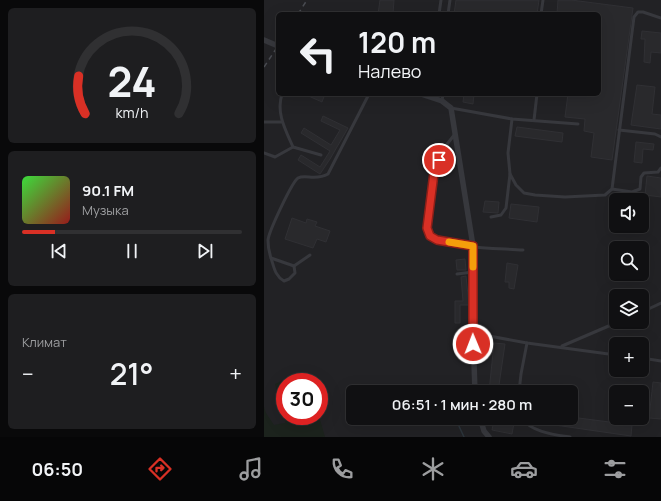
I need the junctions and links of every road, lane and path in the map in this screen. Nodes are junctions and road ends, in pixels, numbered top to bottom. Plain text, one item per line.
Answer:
1 (441, 0) edge
2 (450, 0) edge
3 (543, 0) edge
4 (440, 12) edge
5 (448, 12) edge
6 (541, 12) edge
7 (661, 18) edge
8 (264, 40) edge
9 (276, 45) edge
10 (281, 96) edge
11 (368, 96) edge
12 (427, 96) edge
13 (443, 96) edge
14 (537, 96) edge
15 (442, 101) junction
16 (451, 108) junction
17 (512, 119) junction
18 (534, 120) junction
19 (264, 122) edge
20 (281, 122) junction
21 (578, 124) dead end
22 (619, 130) junction
23 (455, 134) junction
24 (661, 137) edge
25 (293, 147) junction
26 (264, 153) edge
27 (321, 155) dead end
28 (661, 168) edge
29 (510, 174) junction
30 (612, 189) junction
31 (491, 218) dead end
32 (473, 246) junction
33 (523, 250) dead end
34 (310, 255) dead end
35 (271, 258) junction
36 (294, 266) junction
37 (473, 272) junction
38 (457, 274) dead end
39 (661, 304) edge
40 (649, 309) edge
41 (609, 326) edge
42 (473, 333) junction
43 (527, 343) junction
44 (560, 347) junction
45 (609, 354) edge
46 (649, 359) edge
47 (661, 361) edge
48 (475, 385) edge
49 (520, 385) edge
50 (482, 425) edge
51 (529, 425) edge
52 (489, 437) edge
53 (570, 437) edge

1 - 4 lane
2 - 5 lane
3 - 6 lane
7 - 22 lane
8 - 9 street
10 - 20 lane
11 - 35 lane
12 - 15 street
13 - 15 lane
14 - 18 lane
15 - 16 street
16 - 17 lane
16 - 23 street
17 - 18 lane
17 - 29 lane
18 - 21 lane
19 - 20 lane
20 - 25 lane
22 - 24 lane
22 - 30 lane
23 - 32 street
23 - 32 lane
25 - 26 lane
25 - 27 lane
28 - 30 lane
29 - 30 lane
29 - 31 lane
32 - 33 lane
32 - 37 street
34 - 36 lane
35 - 36 lane
35 - 36 lane
37 - 38 lane
37 - 42 street
39 - 40 lane
41 - 44 lane
42 - 43 lane
42 - 48 street
43 - 44 lane
43 - 49 lane
44 - 45 lane
46 - 47 lane
50 - 52 street
51 - 53 lane

